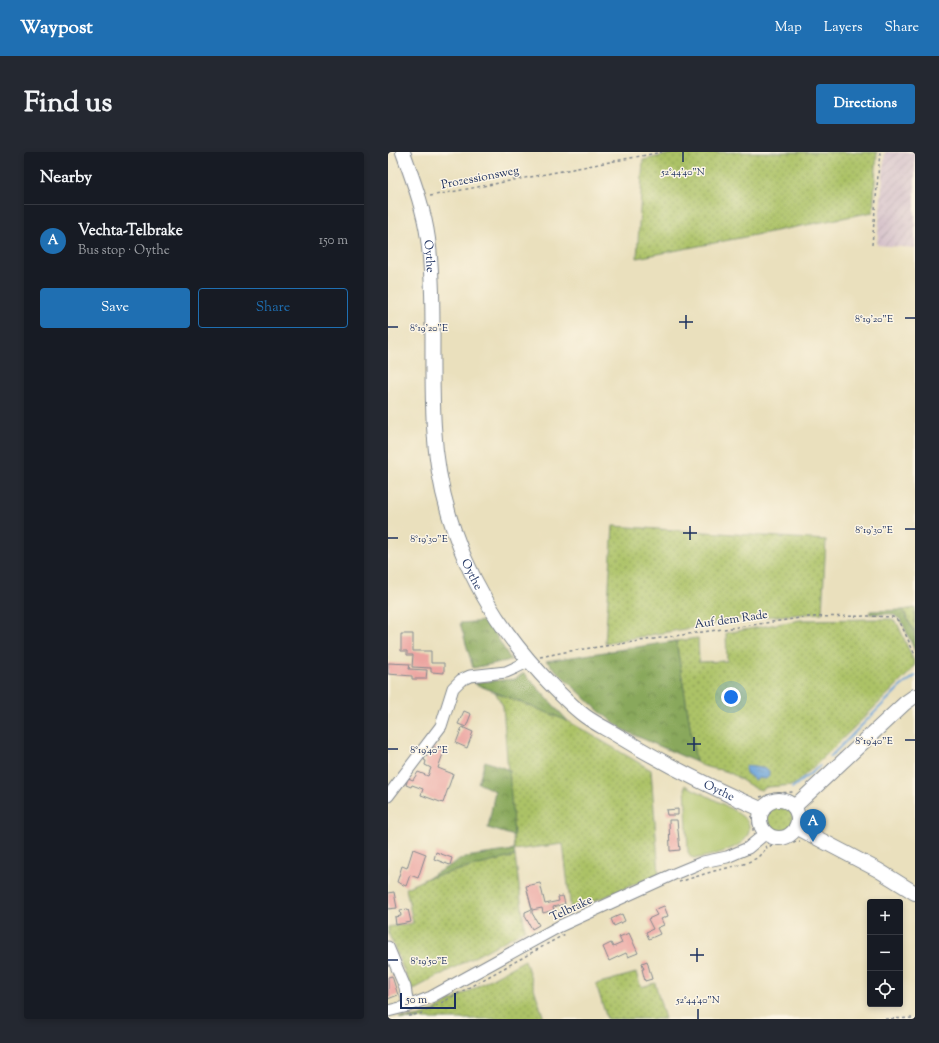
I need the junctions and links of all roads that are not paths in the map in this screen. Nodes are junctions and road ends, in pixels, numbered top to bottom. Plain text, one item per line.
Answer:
1 (403, 152) edge
2 (529, 661) junction
3 (915, 696) edge
4 (388, 796) edge
5 (794, 806) junction
6 (763, 810) junction
7 (796, 827) junction
8 (762, 836) junction
9 (915, 893) edge
10 (388, 947) edge
11 (408, 1006) junction
12 (388, 1011) edge

1 - 2 main road, Oythe
2 - 4 street
2 - 6 main road, Oythe
3 - 5 main road
5 - 6 main road
5 - 7 main road
6 - 8 main road
7 - 8 main road
7 - 9 main road
8 - 11 street, Telbrake
10 - 11 street
11 - 12 street, Telbrake

